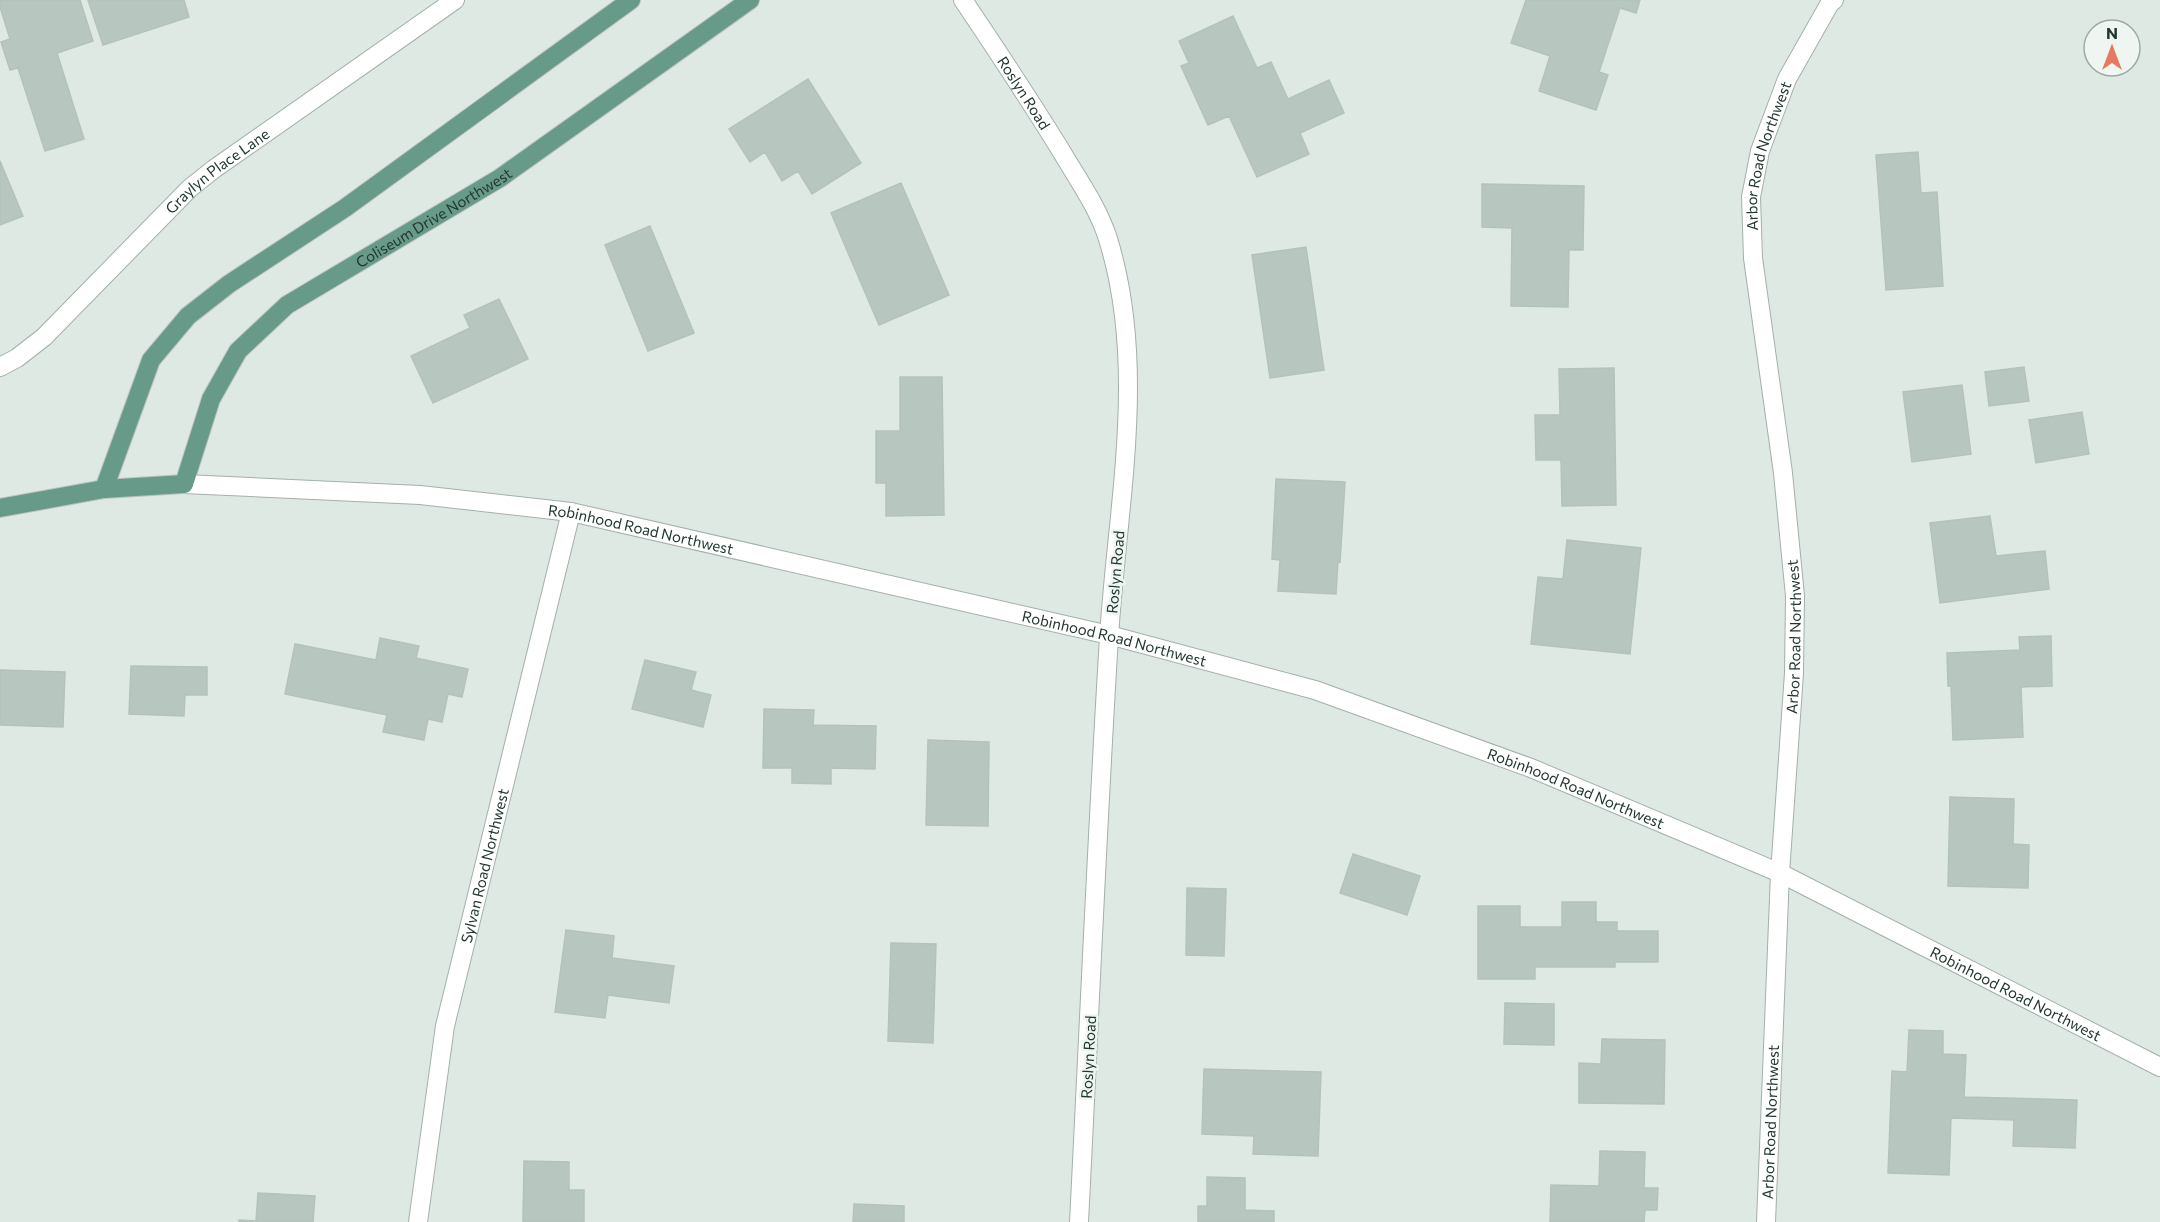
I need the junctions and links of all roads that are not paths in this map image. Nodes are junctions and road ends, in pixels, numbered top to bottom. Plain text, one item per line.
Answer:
1 (455, 0) edge
2 (631, 0) edge
3 (750, 0) edge
4 (963, 0) edge
5 (1831, 1) edge
6 (0, 367) edge
7 (184, 484) junction
8 (104, 489) junction
9 (0, 508) edge
10 (571, 512) junction
11 (1109, 635) junction
12 (1780, 873) junction
13 (2160, 1067) edge
14 (417, 1222) edge
15 (1079, 1222) edge
16 (1766, 1222) edge

1 - 6 street, Graylyn Place Lane
2 - 8 main road
3 - 7 main road, Coliseum Drive Northwest
4 - 11 street, Roslyn Road
5 - 12 street, Arbor Road Northwest
7 - 8 main road, Robinhood Road Northwest
7 - 10 street, Robinhood Road Northwest
8 - 9 main road, Robinhood Road Northwest
10 - 11 street, Robinhood Road Northwest
10 - 14 street, Sylvan Road Northwest
11 - 12 street, Robinhood Road Northwest
11 - 15 street, Roslyn Road
12 - 13 street, Robinhood Road Northwest
12 - 16 street, Arbor Road Northwest

